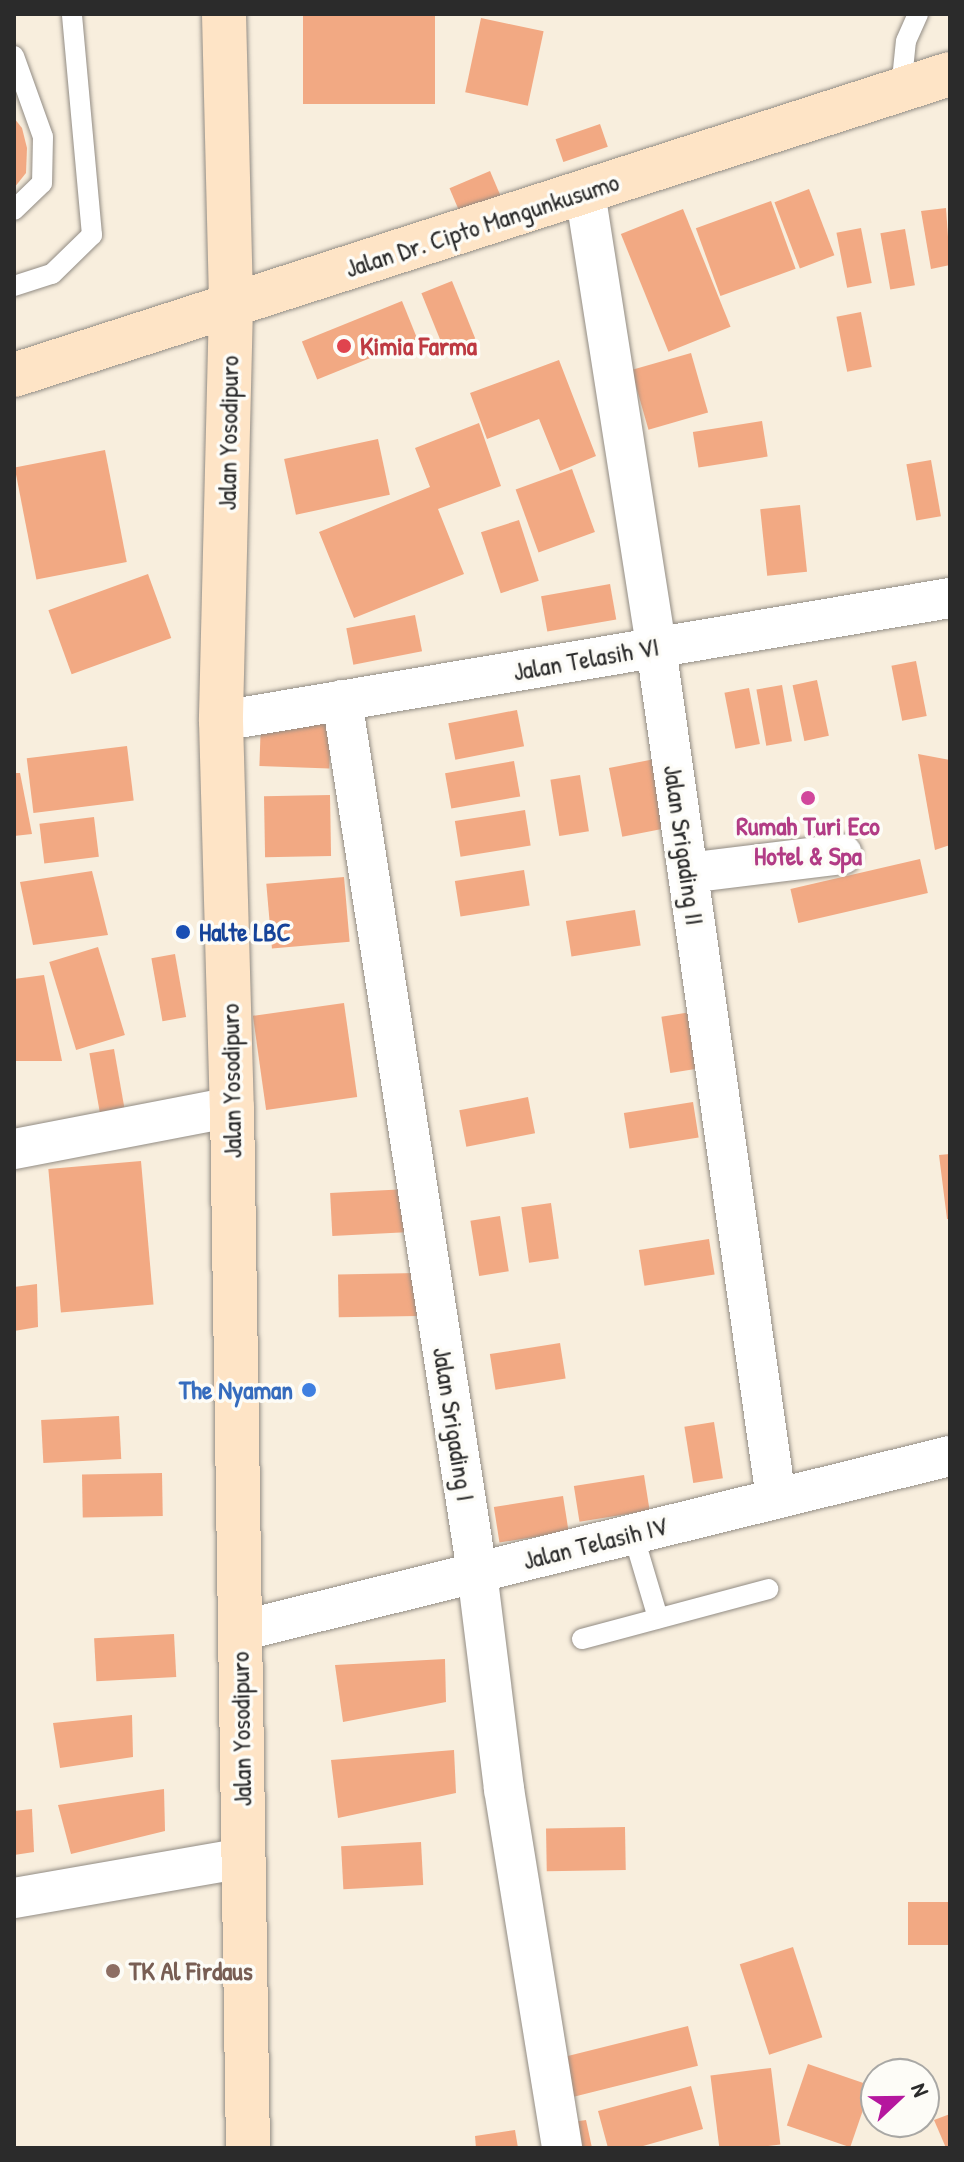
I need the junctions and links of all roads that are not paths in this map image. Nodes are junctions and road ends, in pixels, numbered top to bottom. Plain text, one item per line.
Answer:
1 (72, 14) edge
2 (224, 14) edge
3 (918, 14) edge
4 (14, 56) edge
5 (950, 74) edge
6 (901, 89) junction
7 (585, 192) junction
8 (14, 210) edge
9 (14, 286) edge
10 (231, 306) junction
11 (14, 375) edge
12 (950, 598) edge
13 (656, 647) junction
14 (342, 700) junction
15 (221, 721) junction
16 (842, 854) dead end
17 (688, 873) junction
18 (232, 1107) junction
19 (14, 1149) edge
20 (950, 1456) edge
21 (776, 1499) junction
22 (633, 1534) junction
23 (477, 1572) junction
24 (768, 1589) dead end
25 (658, 1618) junction
26 (240, 1631) junction
27 (582, 1639) dead end
28 (243, 1858) junction
29 (14, 1898) edge
30 (248, 2148) edge
31 (562, 2148) edge

1 - 9 lane
2 - 10 street, Jalan Yosodipuro
3 - 6 lane
4 - 8 lane
5 - 6 street, Jalan Dr. Cipto Mangunkusumo
6 - 7 street, Jalan Dr. Cipto Mangunkusumo
7 - 10 street, Jalan Dr. Cipto Mangunkusumo
7 - 13 street, Jalan Srigading II
10 - 11 street, Jalan Dr. Cipto Mangunkusumo
10 - 15 street, Jalan Yosodipuro
12 - 13 street, Jalan Telasih VI
13 - 14 street, Jalan Telasih VI
13 - 17 street, Jalan Srigading II
14 - 15 street, Jalan Telasih VI
14 - 23 street, Jalan Srigading I
15 - 18 street, Jalan Yosodipuro
16 - 17 street
17 - 21 street, Jalan Srigading II
18 - 19 street
18 - 26 street, Jalan Yosodipuro
20 - 21 street, Jalan Telasih IV
21 - 22 street, Jalan Telasih IV
22 - 23 street, Jalan Telasih IV
22 - 25 lane
23 - 26 street, Jalan Telasih IV
23 - 31 street, Jalan Srigading I
24 - 25 lane
25 - 27 lane
26 - 28 street, Jalan Yosodipuro
28 - 29 street
28 - 30 street, Jalan Yosodipuro

